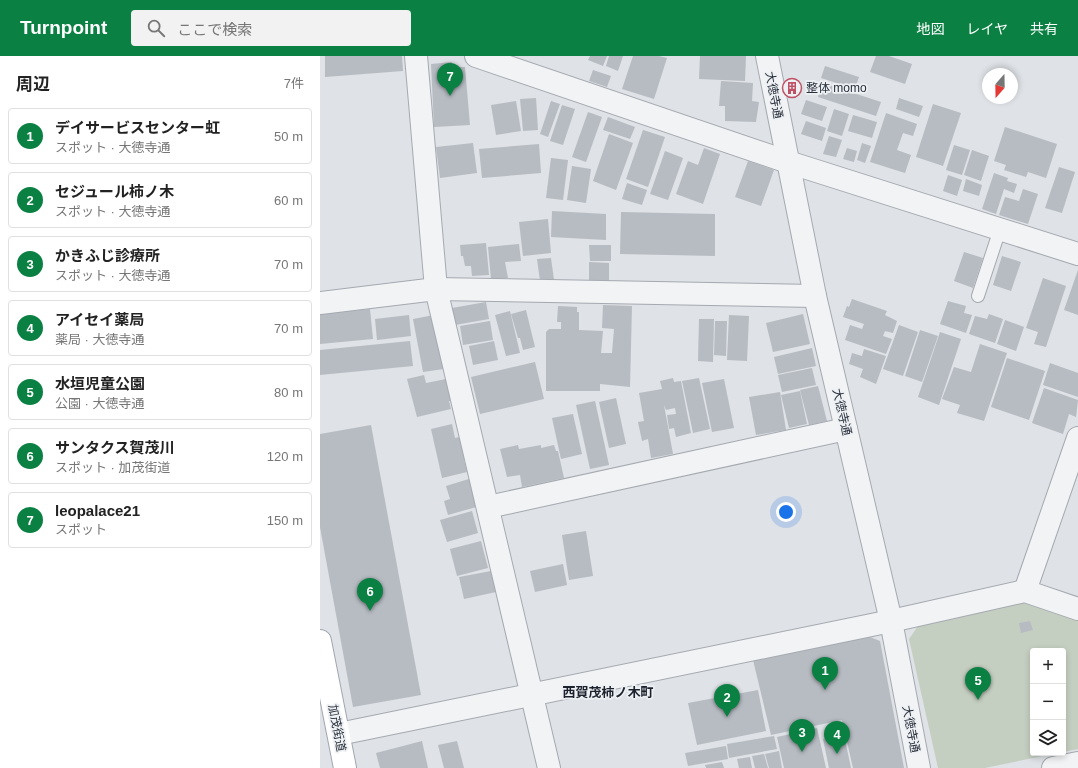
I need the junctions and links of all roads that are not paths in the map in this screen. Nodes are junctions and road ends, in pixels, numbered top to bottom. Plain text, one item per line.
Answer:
1 (416, 56) edge
2 (476, 56) edge
3 (767, 56) edge
4 (788, 162) junction
5 (1000, 229) junction
6 (1078, 254) edge
7 (436, 289) junction
8 (815, 296) junction
9 (978, 296) dead end
10 (320, 303) edge
11 (846, 429) junction
12 (1078, 438) edge
13 (488, 507) junction
14 (1024, 591) junction
15 (1078, 609) edge
16 (891, 621) junction
17 (320, 641) edge
18 (531, 695) junction
19 (339, 734) junction
20 (1078, 763) edge
21 (345, 768) edge
22 (549, 768) edge
23 (919, 768) edge
24 (1053, 768) edge

1 - 7 street
2 - 4 street
3 - 4 street, 大徳寺通
4 - 5 street
4 - 8 street, 大徳寺通
5 - 6 street
5 - 9 lane
7 - 8 street
7 - 10 street
7 - 13 street
8 - 11 street, 大徳寺通
11 - 13 street
11 - 16 street, 大徳寺通
12 - 14 street
13 - 18 street
14 - 15 street
14 - 16 street
16 - 18 street
16 - 23 street, 大徳寺通
17 - 19 main road, 加茂街道
18 - 19 street
18 - 22 street
19 - 21 main road, 加茂街道
20 - 24 street

